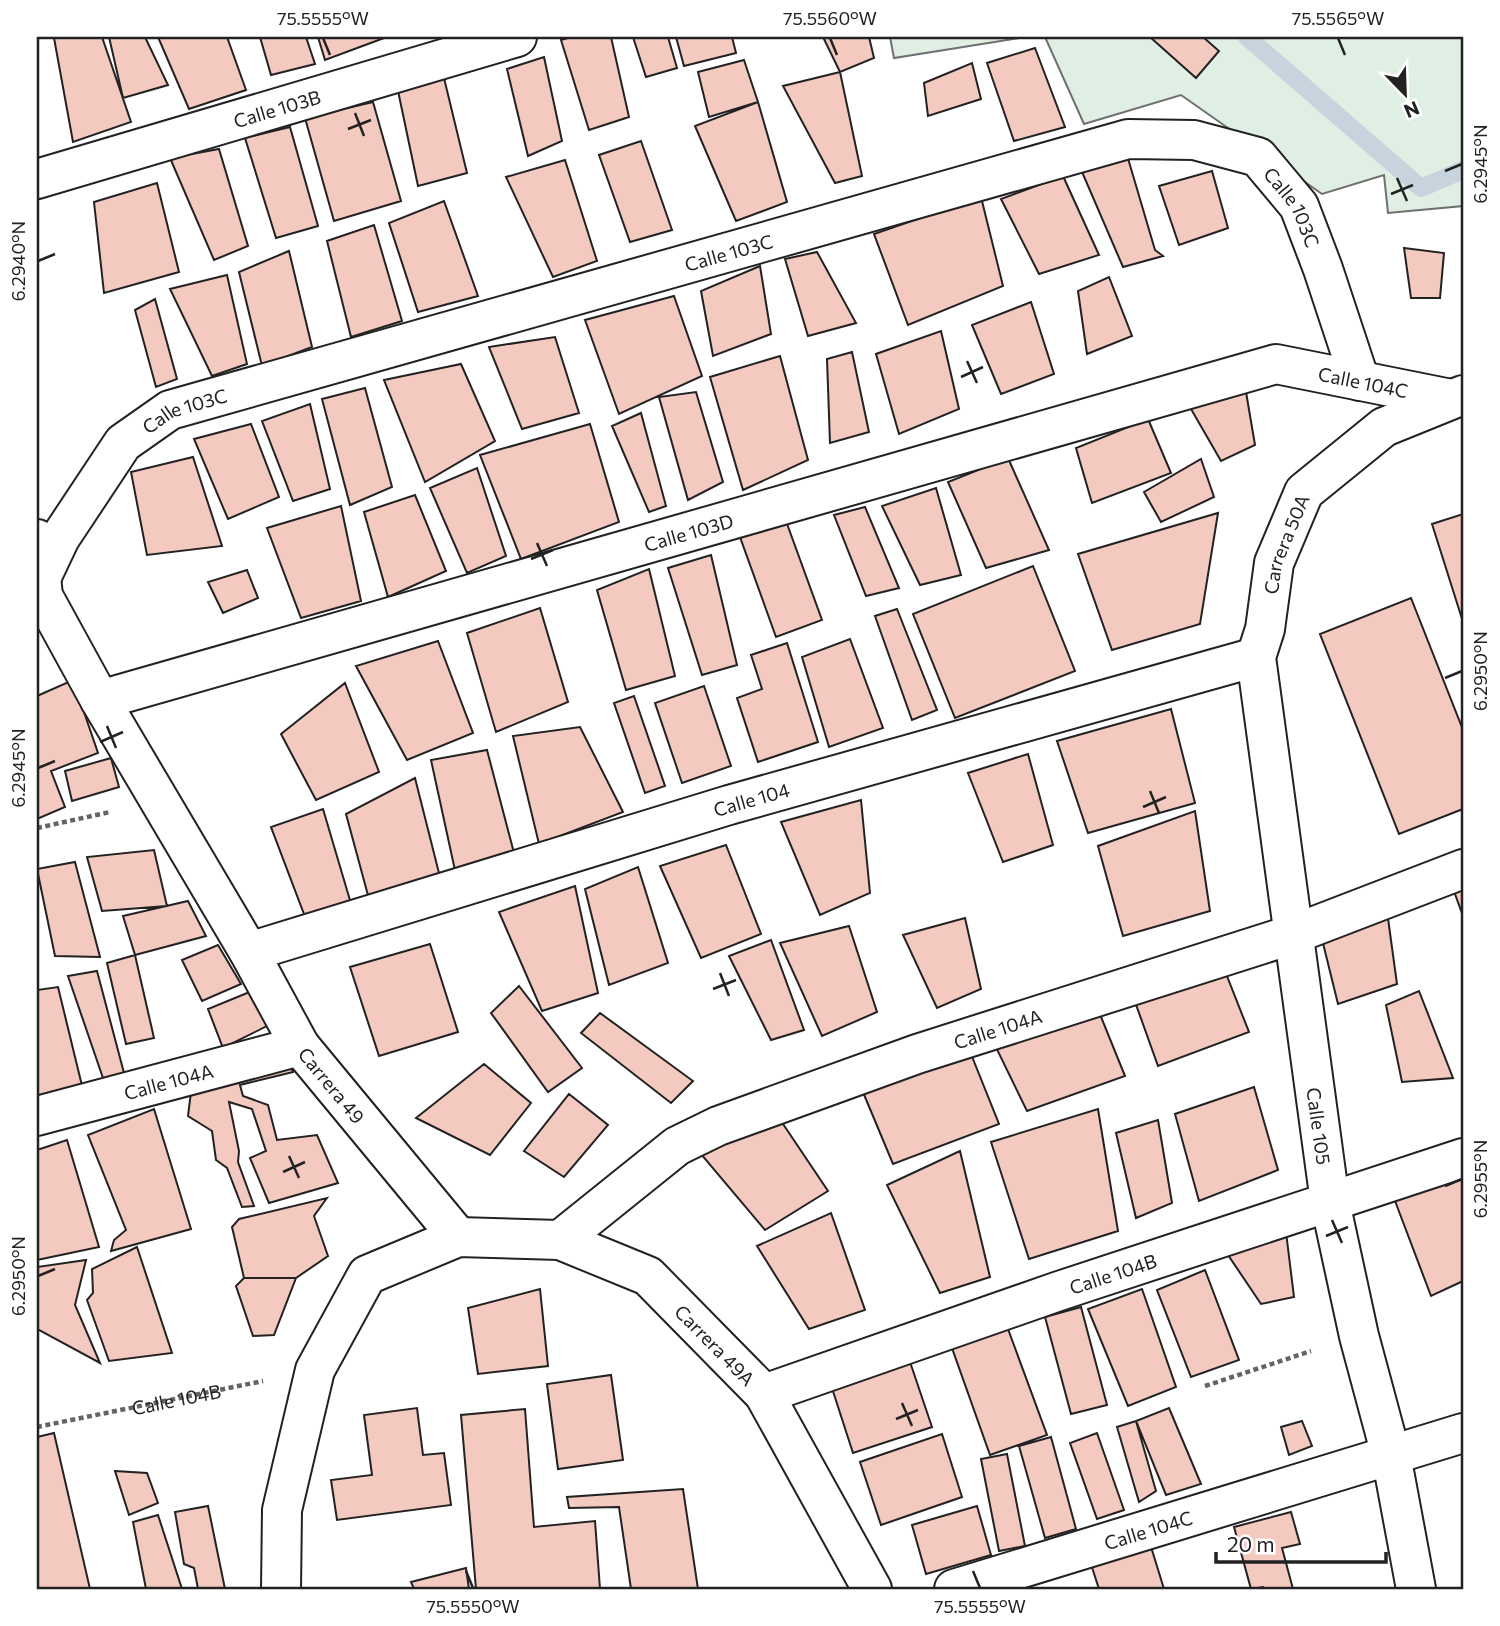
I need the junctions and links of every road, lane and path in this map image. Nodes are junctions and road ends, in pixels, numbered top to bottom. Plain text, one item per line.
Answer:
1 (517, 37) edge
2 (37, 179) edge
3 (1276, 364) joint
4 (1360, 381) junction
5 (1457, 397) edge
6 (37, 539) edge
7 (41, 578) junction
8 (1256, 657) junction
9 (100, 699) junction
10 (158, 802) junction
11 (37, 828) edge
12 (1463, 869) edge
13 (1294, 933) junction
14 (249, 952) junction
15 (300, 1046) junction
16 (37, 1116) edge
17 (1463, 1158) edge
18 (1330, 1202) junction
19 (458, 1237) junction
20 (560, 1240) junction
21 (1359, 1336) junction
22 (315, 1370) junction
23 (1205, 1386) dead end
24 (764, 1394) junction
25 (37, 1427) edge
26 (1463, 1433) edge
27 (1391, 1455) junction
28 (281, 1589) edge
29 (872, 1589) edge
30 (954, 1589) edge
31 (1416, 1589) edge

1 - 2 street, Calle 103B
3 - 4 street, Calle 104C
3 - 9 street, Calle 103D
4 - 5 street, Calle 104C
4 - 7 street, Calle 103C
5 - 8 street, Carrera 50A
6 - 7 street, Carrera 49
7 - 9 street, Carrera 49
8 - 13 street, Calle 105
8 - 14 street, Calle 104
9 - 10 street, Carrera 49
10 - 11 path
10 - 14 street, Carrera 49
12 - 13 street, Calle 104A
13 - 18 street, Calle 105
13 - 20 street, Calle 104A
14 - 15 street, Carrera 49
15 - 16 street, Calle 104A
15 - 19 street, Carrera 49
17 - 18 street, Calle 104B
18 - 21 street, Calle 105
18 - 24 street, Calle 104B
19 - 20 street, Carrera 49A
19 - 22 street
20 - 24 street, Carrera 49A
21 - 23 path
21 - 27 street, Calle 105
22 - 25 path, Calle 104B
22 - 28 street
24 - 29 street, Carrera 49A
26 - 27 street, Calle 104C
27 - 30 street, Calle 104C
27 - 31 street, Calle 105

